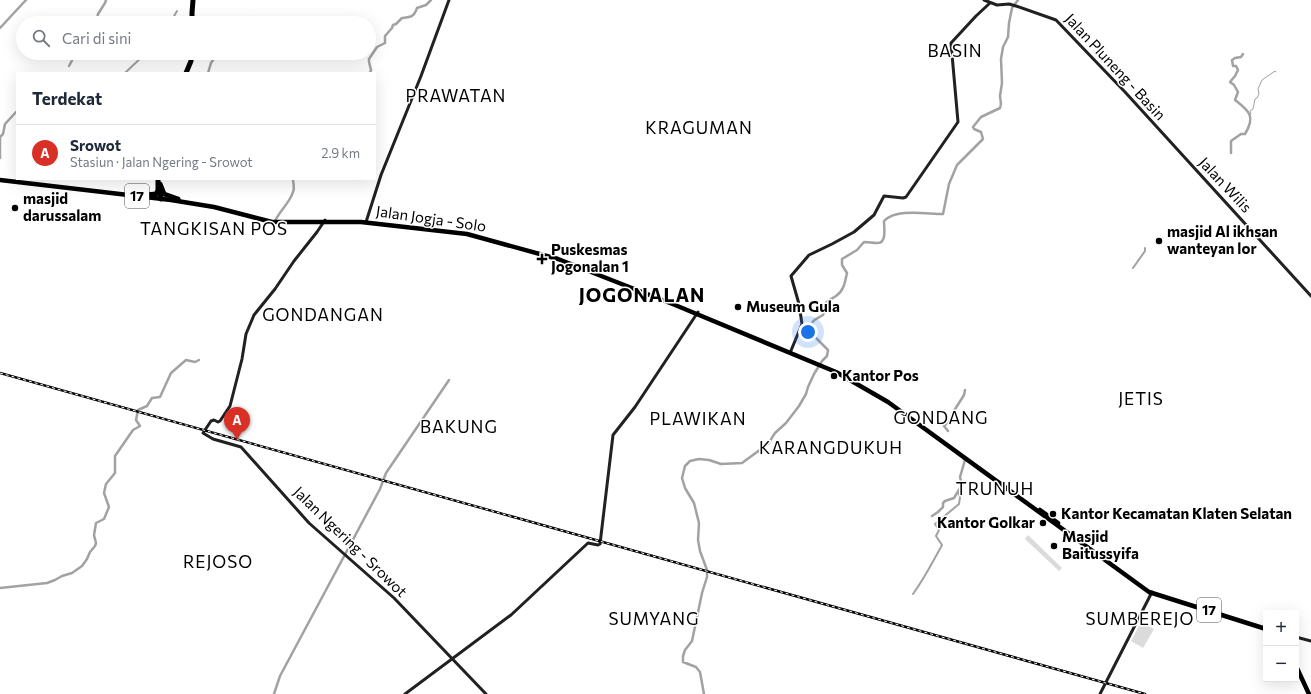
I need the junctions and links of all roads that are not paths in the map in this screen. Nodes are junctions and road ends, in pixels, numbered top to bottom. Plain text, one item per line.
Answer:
1 (192, 0) edge
2 (449, 0) edge
3 (984, 0) edge
4 (990, 3) junction
5 (192, 16) edge
6 (191, 60) edge
7 (187, 72) edge
8 (1172, 144) joint
9 (0, 180) edge
10 (159, 180) edge
11 (48, 185) junction
12 (145, 195) junction
13 (162, 198) junction
14 (178, 199) junction
15 (193, 203) junction
16 (324, 221) junction
17 (366, 221) junction
18 (1311, 296) edge
19 (697, 313) junction
20 (790, 352) junction
21 (1152, 592) junction
22 (1263, 627) edge
23 (1299, 637) edge
24 (1311, 642) edge
25 (452, 659) junction
26 (1299, 672) edge
27 (405, 694) edge
28 (486, 694) edge
29 (1100, 694) edge
30 (1309, 694) edge

1 - 5 highway
2 - 17 main road
3 - 4 main road
4 - 8 main road, Jalan Pluneng - Basin
4 - 20 main road
6 - 7 highway
8 - 18 main road, Jalan Wilis
9 - 11 highway, Jalan Jogja - Solo / 17
10 - 12 highway
10 - 13 highway
10 - 14 highway
11 - 12 highway, Jalan Jogja - Solo / 17
11 - 13 highway, Jalan Jogja - Solo / 17
12 - 13 highway, Jalan Jogja - Solo / 17
13 - 14 highway, Jalan Jogja - Solo / 17
13 - 15 highway, Jalan Jogja - Solo / 17
14 - 15 highway, Jalan Jogja - Solo / 17
15 - 16 highway, Jalan Jogja - Solo / 17
16 - 17 highway, Jalan Jogja - Solo / 17
16 - 25 main road, Jalan Ngering - Srowot
17 - 19 highway, Jalan Jogja - Solo / 17
19 - 20 highway, Jalan Jogja - Solo / 17
19 - 25 main road
20 - 21 highway, Jalan Jogja - Solo / 17
21 - 22 highway, Jalan Jogja - Solo / 17
21 - 29 main road
23 - 24 main road
25 - 27 main road
25 - 28 main road, Jalan Ngering - Srowot
26 - 30 highway

